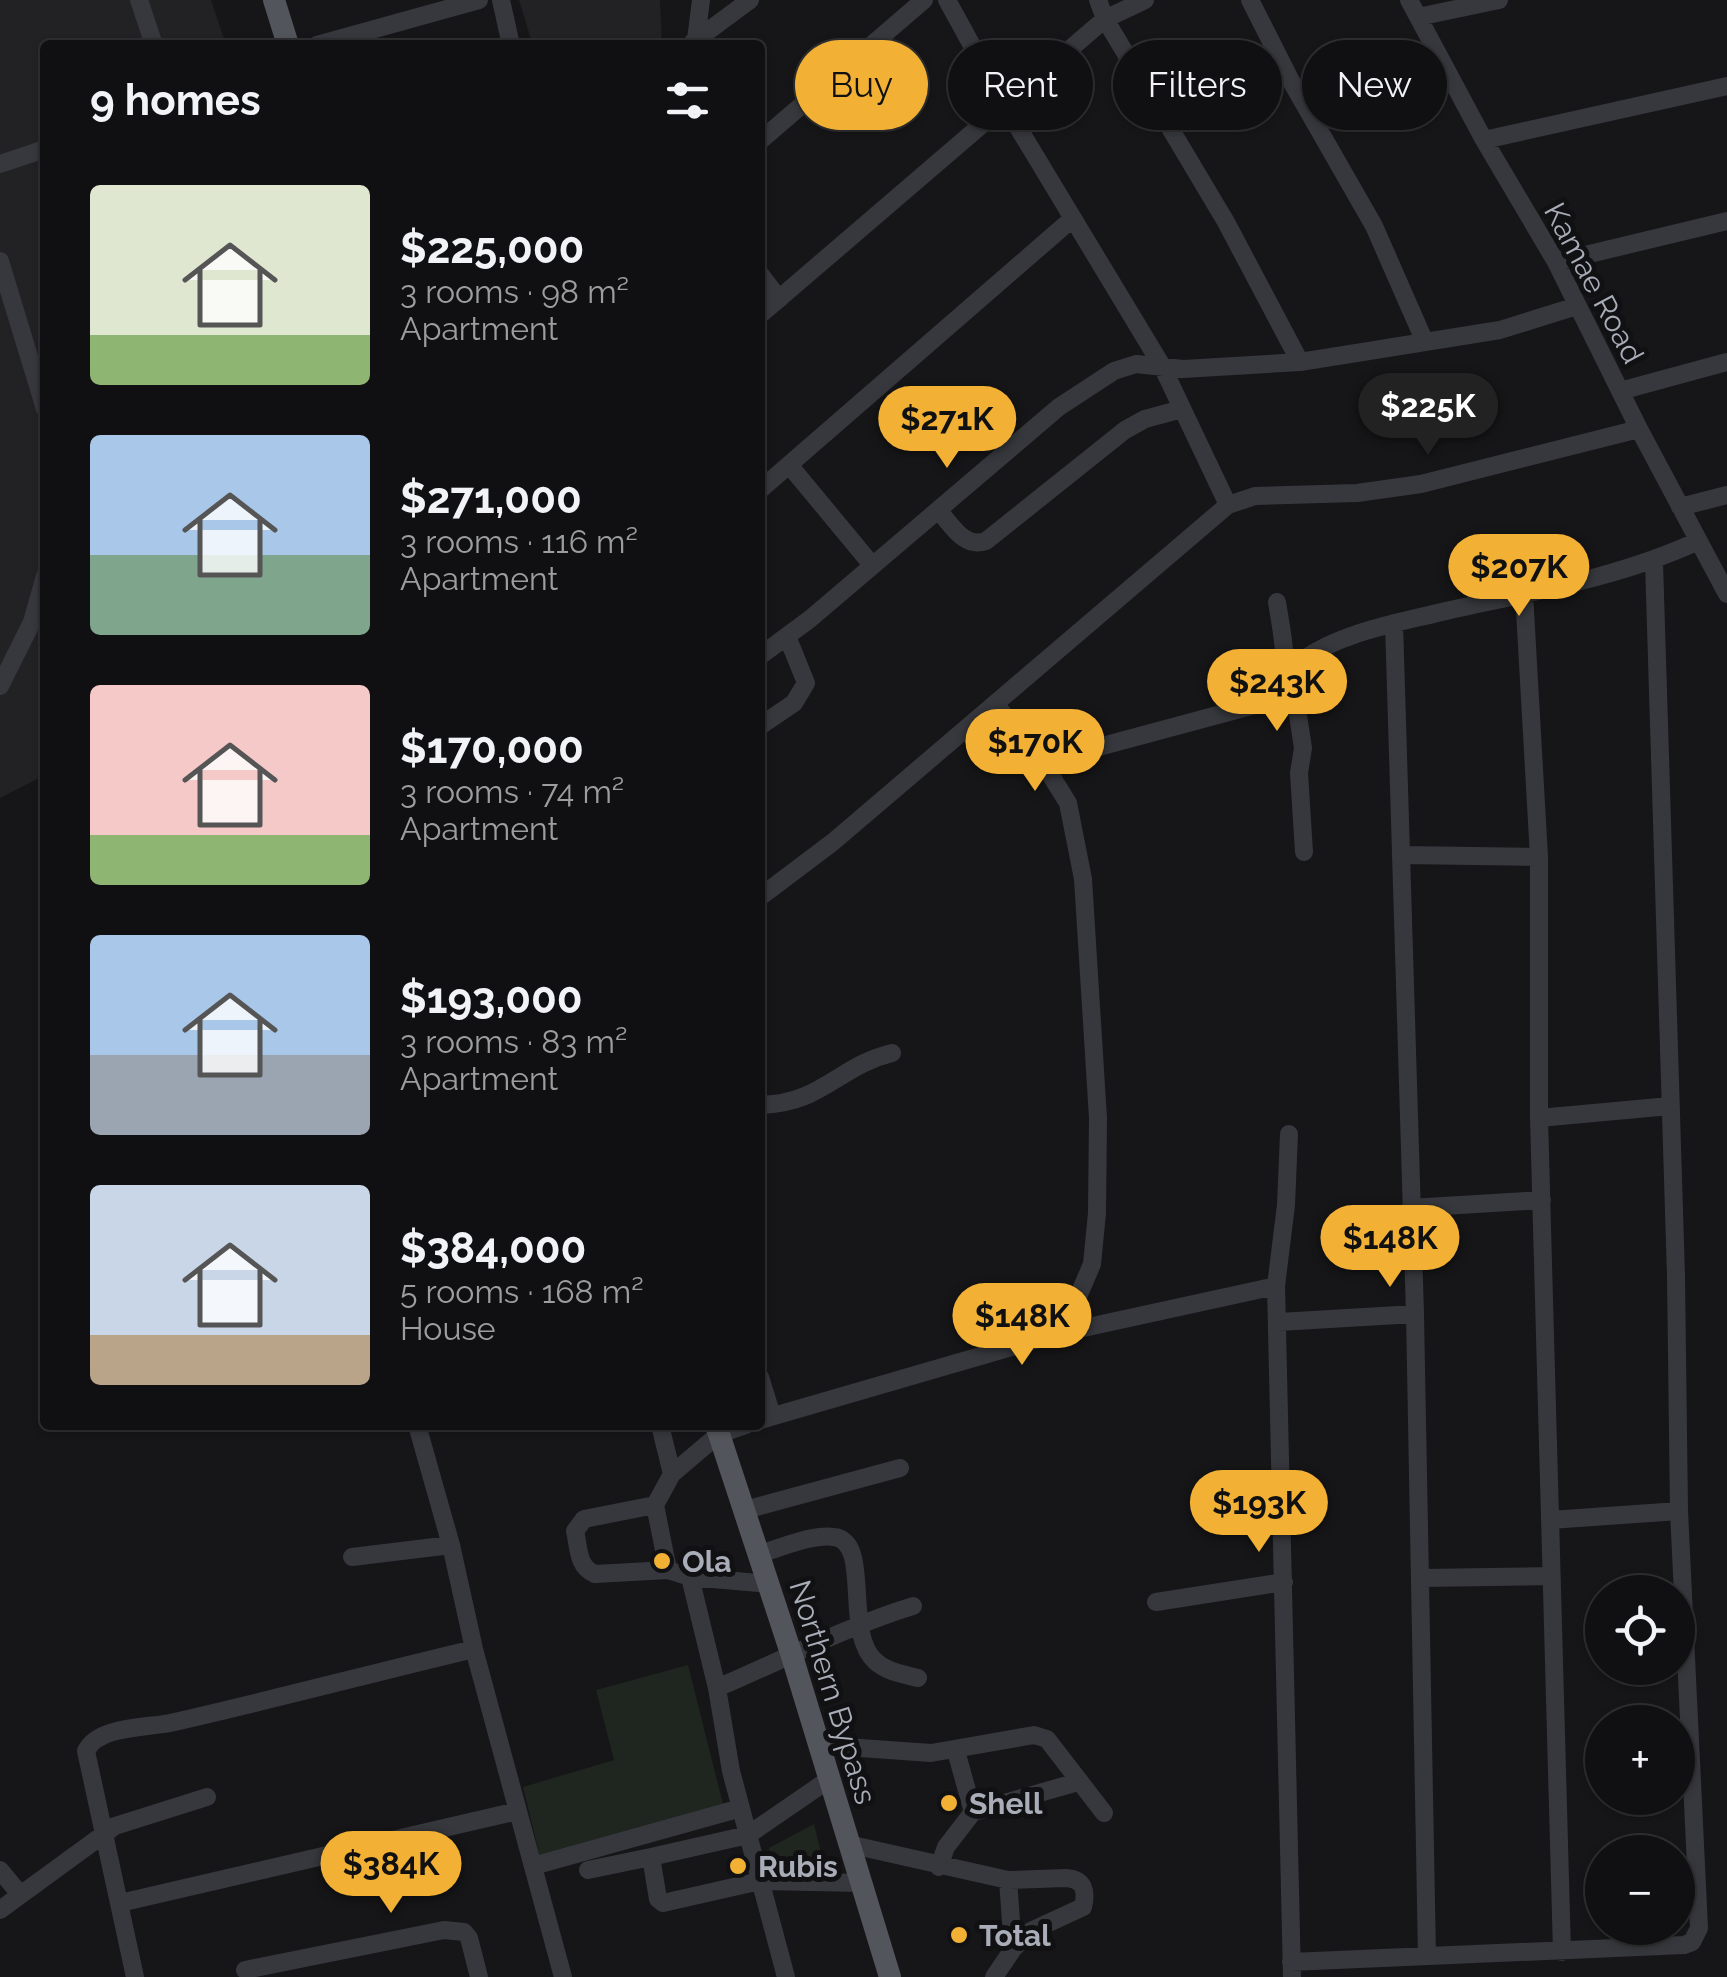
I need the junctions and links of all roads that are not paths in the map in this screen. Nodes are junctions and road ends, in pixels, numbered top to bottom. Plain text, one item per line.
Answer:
1 (139, 0) edge
2 (274, 0) edge
3 (479, 0) edge
4 (501, 0) edge
5 (701, 0) edge
6 (750, 0) edge
7 (924, 0) edge
8 (947, 0) edge
9 (1098, 0) edge
10 (1145, 0) edge
11 (1250, 0) edge
12 (1408, 0) edge
13 (1499, 0) edge
14 (1418, 17) junction
15 (1105, 20) junction
16 (152, 40) edge
17 (286, 40) edge
18 (335, 40) edge
19 (510, 40) edge
20 (693, 40) edge
21 (696, 40) edge
22 (969, 40) edge
23 (1081, 40) edge
24 (1727, 86) edge
25 (974, 130) edge
26 (1019, 130) edge
27 (765, 138) edge
28 (1484, 140) junction
29 (40, 152) edge
30 (0, 164) edge
31 (1072, 219) junction
32 (1727, 221) edge
33 (0, 260) edge
34 (1556, 262) junction
35 (765, 281) edge
36 (779, 299) junction
37 (1577, 306) junction
38 (765, 312) edge
39 (1424, 340) junction
40 (1300, 362) junction
41 (1727, 362) edge
42 (1162, 366) junction
43 (40, 392) edge
44 (1620, 392) junction
45 (1182, 409) junction
46 (1639, 429) junction
47 (790, 466) junction
48 (765, 486) edge
49 (1727, 494) edge
50 (1228, 506) junction
51 (1680, 507) junction
52 (938, 510) junction
53 (1698, 541) junction
54 (1654, 562) junction
55 (872, 565) junction
56 (1524, 593) junction
57 (40, 594) edge
58 (1727, 594) edge
59 (1278, 602) dead end
60 (1394, 623) junction
61 (787, 636) junction
62 (765, 652) edge
63 (0, 686) edge
64 (996, 705) junction
65 (765, 723) edge
66 (1043, 762) junction
67 (1304, 852) dead end
68 (1403, 855) junction
69 (1539, 856) junction
70 (765, 894) edge
71 (892, 1052) dead end
72 (765, 1105) edge
73 (1670, 1106) junction
74 (1539, 1118) junction
75 (1289, 1134) dead end
76 (1542, 1200) junction
77 (1410, 1208) junction
78 (1276, 1286) junction
79 (1415, 1314) junction
80 (1278, 1322) junction
81 (1063, 1332) junction
82 (766, 1418) edge
83 (418, 1430) edge
84 (661, 1430) edge
85 (716, 1430) edge
86 (717, 1430) edge
87 (900, 1468) dead end
88 (672, 1474) junction
89 (655, 1505) junction
90 (745, 1510) junction
91 (1679, 1511) junction
92 (1550, 1520) junction
93 (451, 1545) junction
94 (758, 1554) junction
95 (352, 1557) dead end
96 (668, 1570) junction
97 (1551, 1576) junction
98 (690, 1577) junction
99 (1422, 1578) junction
100 (1284, 1582) junction
101 (768, 1584) junction
102 (1156, 1602) dead end
103 (913, 1606) dead end
104 (857, 1623) junction
105 (474, 1649) junction
106 (792, 1656) junction
107 (918, 1678) dead end
108 (717, 1688) junction
109 (818, 1746) junction
110 (956, 1751) junction
111 (828, 1780) junction
112 (1078, 1782) junction
113 (207, 1797) dead end
114 (741, 1808) junction
115 (518, 1811) junction
116 (973, 1812) junction
117 (1104, 1813) dead end
118 (102, 1834) junction
119 (748, 1836) junction
120 (848, 1844) junction
121 (651, 1857) junction
122 (533, 1866) junction
123 (940, 1867) junction
124 (0, 1870) edge
125 (588, 1870) dead end
126 (760, 1880) junction
127 (1008, 1880) junction
128 (862, 1882) junction
129 (19, 1893) junction
130 (120, 1902) junction
131 (0, 1910) edge
132 (1012, 1949) junction
133 (1562, 1952) junction
134 (1427, 1956) junction
135 (244, 1970) dead end
136 (1292, 1970) edge
137 (135, 1977) edge
138 (480, 1977) edge
139 (563, 1977) edge
140 (786, 1977) edge
141 (890, 1977) edge
142 (994, 1977) edge

1 - 16 street
2 - 17 main road
3 - 18 street
4 - 19 street
5 - 20 street
6 - 21 street
7 - 27 street
8 - 22 street
9 - 15 street
10 - 15 street
11 - 39 street
12 - 14 street, Kamae Road
13 - 14 street
14 - 28 street, Kamae Road
15 - 23 street
15 - 40 street
24 - 28 street
25 - 36 street
26 - 31 street
28 - 34 street, Kamae Road
29 - 30 street
31 - 42 street
31 - 47 street
32 - 34 street
33 - 43 street
34 - 37 street, Kamae Road
35 - 36 street
36 - 38 street
37 - 39 street
37 - 44 street, Kamae Road
39 - 40 street
40 - 42 street
41 - 44 street
42 - 45 street
42 - 52 street
44 - 46 street, Kamae Road
45 - 50 street
45 - 52 street
46 - 50 street
46 - 51 street, Kamae Road
47 - 48 street
47 - 55 street
49 - 51 street
50 - 64 street
51 - 53 street, Kamae Road
52 - 55 street
53 - 54 street
53 - 58 street, Kamae Road
54 - 56 street
54 - 73 street
55 - 61 street
56 - 60 street
56 - 69 street
57 - 63 street
59 - 66 street
60 - 67 street
60 - 68 street
61 - 62 street
61 - 65 street
64 - 66 street
64 - 70 street
66 - 81 street
68 - 69 street
68 - 77 street
69 - 74 street
71 - 72 street
73 - 74 street
73 - 91 street
74 - 76 street
75 - 78 street
76 - 77 street
76 - 92 street
77 - 79 street
78 - 80 street
78 - 81 street
79 - 80 street
79 - 99 street
80 - 100 street
81 - 82 street
83 - 93 street
84 - 88 street
85 - 88 street
86 - 90 main road, Northern Bypass
87 - 90 street
88 - 89 street
89 - 96 street
89 - 96 street
90 - 94 main road, Northern Bypass
91 - 92 street
91 - 133 street
92 - 97 street
93 - 95 street
93 - 105 street
94 - 101 main road, Northern Bypass
94 - 104 street
96 - 98 street
97 - 99 street
97 - 133 street
98 - 101 street
98 - 108 street
99 - 134 street
100 - 102 street
100 - 136 street
101 - 106 main road, Northern Bypass
103 - 104 street
104 - 106 street
104 - 107 street
105 - 115 street
105 - 118 street
106 - 108 street
106 - 109 main road, Northern Bypass
108 - 114 street
109 - 110 street
109 - 111 main road, Northern Bypass
110 - 112 street
110 - 116 street
111 - 119 street
111 - 120 main road, Northern Bypass
112 - 116 street
112 - 117 street
113 - 118 street
114 - 119 street
114 - 122 street
115 - 122 street
115 - 130 street
116 - 123 street
118 - 129 street
118 - 130 street
119 - 121 street
119 - 126 street
120 - 123 street
120 - 128 main road, Northern Bypass
121 - 125 street
121 - 126 street
122 - 139 street
123 - 127 street
124 - 129 street
126 - 128 street
126 - 140 street
127 - 132 street
127 - 132 street
128 - 141 main road, Northern Bypass
129 - 131 street
130 - 137 street
132 - 142 street
133 - 134 street
134 - 136 street
135 - 138 street

